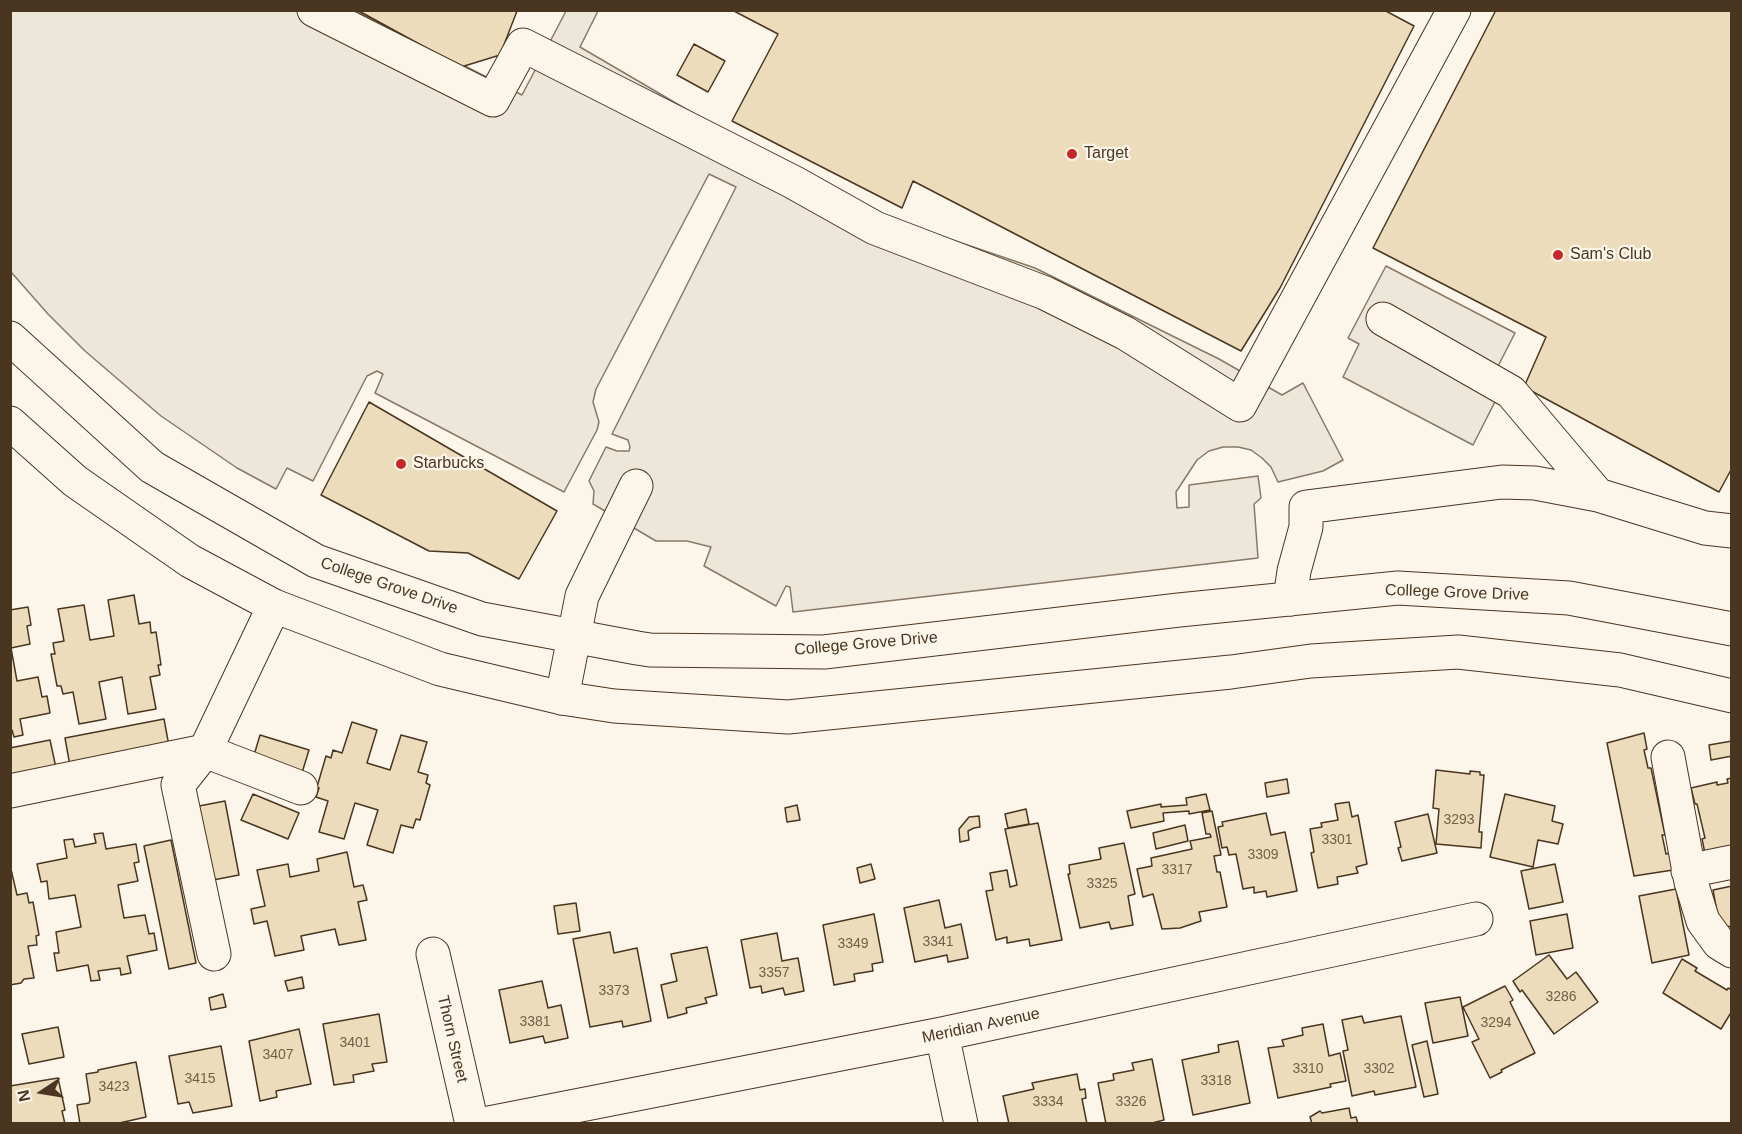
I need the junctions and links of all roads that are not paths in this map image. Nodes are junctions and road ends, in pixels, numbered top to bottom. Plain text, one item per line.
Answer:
1 (314, 10) edge
2 (1454, 10) edge
3 (1383, 319) dead end
4 (10, 338) edge
5 (10, 366) edge
6 (60, 383) junction
7 (10, 423) edge
8 (636, 486) dead end
9 (1598, 495) junction
10 (1731, 531) edge
11 (1290, 599) junction
12 (274, 606) junction
13 (1731, 629) edge
14 (574, 638) junction
15 (1731, 696) edge
16 (562, 698) junction
17 (206, 751) junction
18 (1668, 757) dead end
19 (301, 788) dead end
20 (10, 791) edge
21 (1731, 862) edge
22 (1688, 871) junction
23 (1476, 919) dead end
24 (1731, 951) edge
25 (214, 954) dead end
26 (433, 954) dead end
27 (942, 1034) junction
28 (472, 1124) edge
29 (484, 1124) edge
30 (961, 1124) edge

1 - 2 main road
3 - 9 main road
4 - 6 main road, College Grove Drive
5 - 6 main road
6 - 14 main road, College Grove Drive
7 - 12 main road
8 - 14 main road
9 - 10 main road
9 - 11 main road
11 - 13 main road, College Grove Drive
11 - 14 main road, College Grove Drive
12 - 16 main road
12 - 17 main road
14 - 16 main road
15 - 16 main road
17 - 19 main road
17 - 20 main road
17 - 25 main road
18 - 22 main road
21 - 22 main road
22 - 24 main road
23 - 27 main road, Meridian Avenue
26 - 28 main road, Thorn Street
27 - 29 main road, Meridian Avenue
27 - 30 main road

